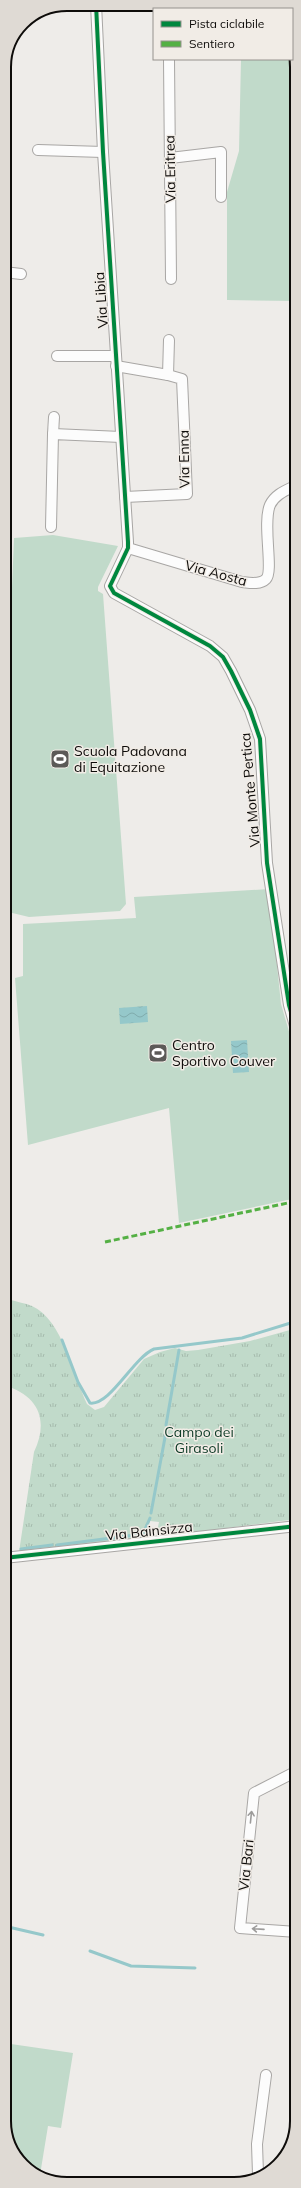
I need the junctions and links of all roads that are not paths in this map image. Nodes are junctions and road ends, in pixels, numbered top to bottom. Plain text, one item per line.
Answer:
1 (96, 11) edge
2 (169, 60) edge
3 (38, 150) dead end
4 (103, 152) junction
5 (170, 158) junction
6 (221, 197) dead end
7 (11, 273) edge
8 (21, 274) dead end
9 (171, 279) dead end
10 (169, 340) dead end
11 (57, 356) dead end
12 (116, 361) junction
13 (168, 374) junction
14 (54, 417) dead end
15 (54, 434) junction
16 (121, 437) junction
17 (290, 489) edge
18 (125, 497) junction
19 (51, 527) dead end
20 (128, 548) junction
21 (110, 588) joint
22 (290, 980) edge
23 (290, 1527) edge
24 (11, 1557) edge
25 (290, 1775) edge
26 (290, 1932) edge
27 (266, 2075) dead end
28 (258, 2171) edge

1 - 4 street, Via Libia
2 - 5 street, Via Eritrea
3 - 4 street
4 - 12 street, Via Libia
5 - 6 street
5 - 9 street, Via Eritrea
7 - 8 street
10 - 13 street
11 - 12 street, Via Enna
12 - 13 street, Via Enna
12 - 16 street, Via Libia
13 - 18 street, Via Enna
14 - 15 street
15 - 16 street
15 - 19 street
16 - 18 street, Via Libia
17 - 20 street, Via Aosta
18 - 20 street, Via Libia
20 - 21 street, Via Libia
21 - 22 street, Via Monte Pertica
23 - 24 street, Via Bainsizza
26 -> 25 street, Via Bari
27 - 28 street

